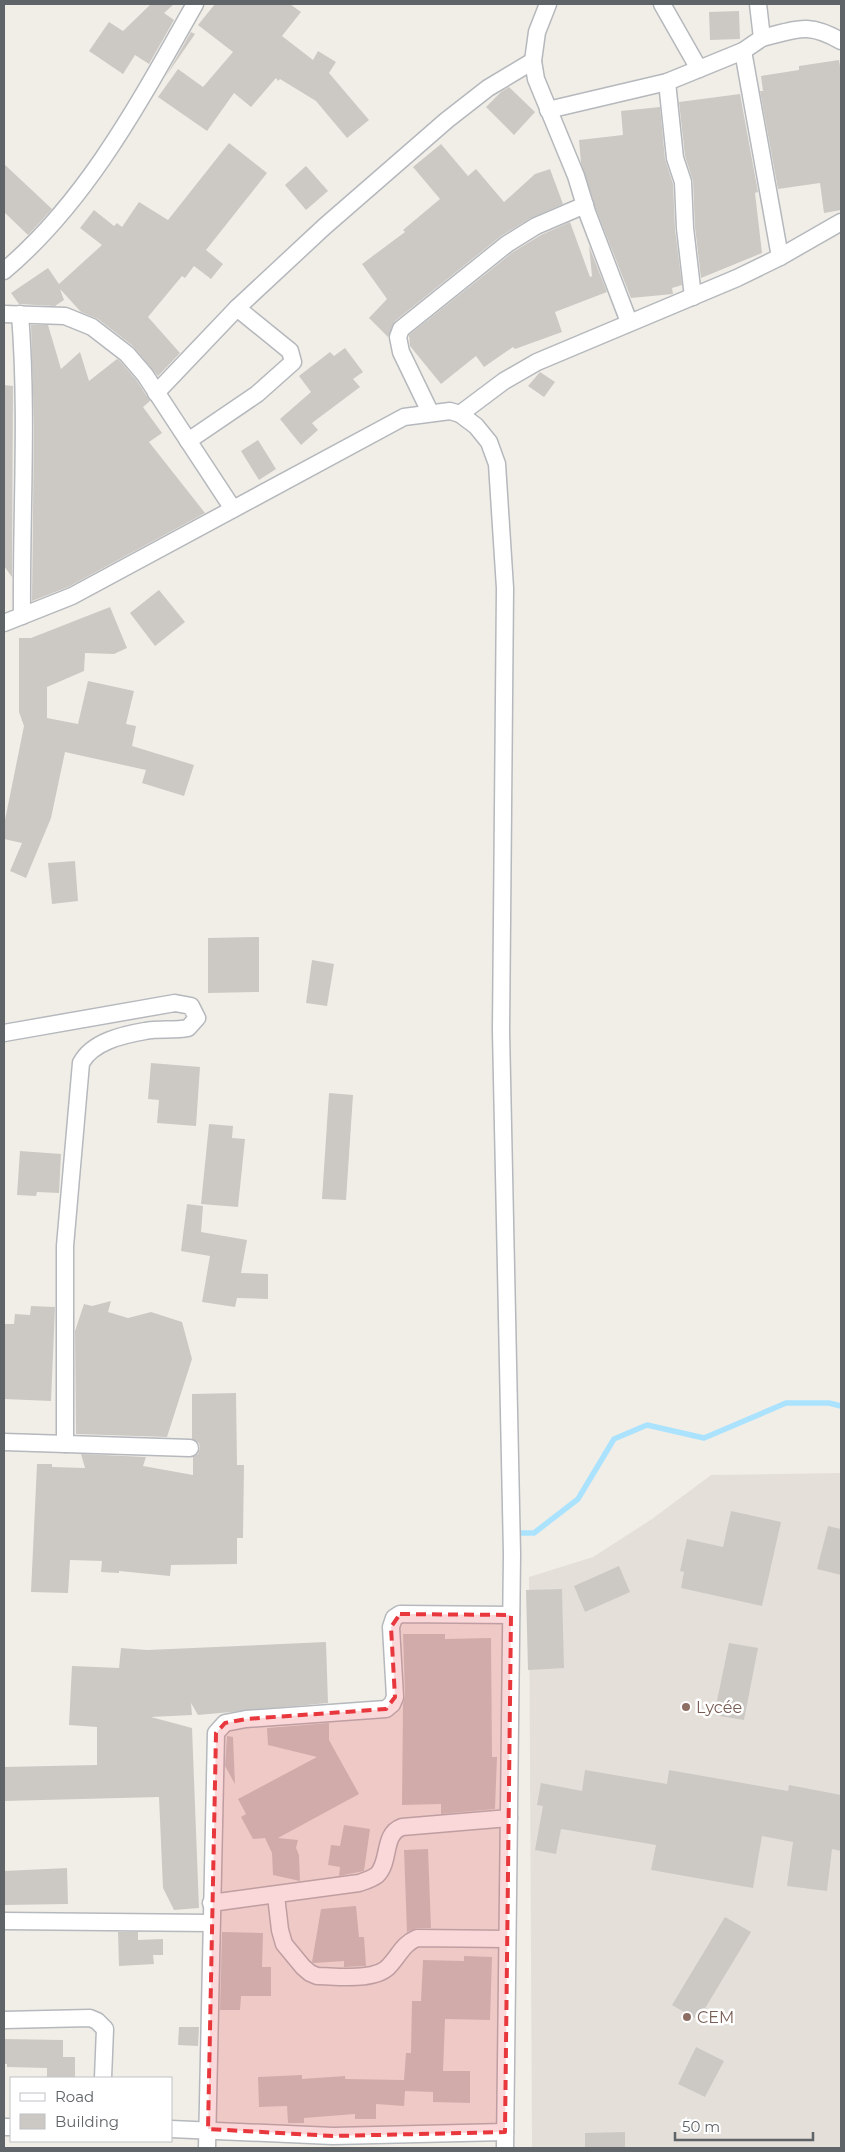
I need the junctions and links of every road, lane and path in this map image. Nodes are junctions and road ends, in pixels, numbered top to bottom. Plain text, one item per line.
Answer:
1 (195, 4) edge
2 (548, 4) edge
3 (662, 4) edge
4 (758, 4) edge
5 (762, 38) junction
6 (841, 41) edge
7 (744, 51) junction
8 (533, 61) junction
9 (699, 70) junction
10 (667, 82) junction
11 (548, 110) junction
12 (585, 205) junction
13 (841, 222) edge
14 (780, 257) junction
15 (4, 271) edge
16 (693, 297) junction
17 (237, 308) junction
18 (4, 314) edge
19 (20, 314) junction
20 (629, 322) junction
21 (156, 393) junction
22 (430, 412) junction
23 (460, 414) junction
24 (188, 441) junction
25 (233, 509) junction
26 (22, 616) junction
27 (4, 623) edge
28 (4, 1033) edge
29 (4, 1442) edge
30 (65, 1444) junction
31 (190, 1448) dead end
32 (511, 1615) junction
33 (508, 1818) junction
34 (276, 1896) junction
35 (211, 1903) junction
36 (4, 1921) edge
37 (211, 1923) junction
38 (507, 1939) junction
39 (4, 2020) edge
40 (103, 2077) edge
41 (172, 2129) edge
42 (208, 2129) junction
43 (505, 2140) edge
44 (333, 2142) edge
45 (207, 2148) edge

1 - 15 street
2 - 8 street
3 - 9 street
4 - 5 street
5 - 6 street
5 - 7 street
7 - 9 street
7 - 14 street
8 - 11 street
8 - 17 street
9 - 10 street
10 - 11 street
10 - 16 street
11 - 12 street
12 - 20 street
12 - 22 street
13 - 14 street
14 - 16 street
16 - 20 street
17 - 21 street
17 - 24 street
18 - 19 street
19 - 21 street
19 - 26 street
20 - 23 street
21 - 24 street
22 - 23 street
22 - 25 street
23 - 32 street
24 - 25 street
25 - 26 street
26 - 27 street
28 - 30 street
29 - 30 street
30 - 31 street
32 - 33 street
32 - 35 street
33 - 34 street
33 - 38 street
34 - 35 street
34 - 38 street
35 - 37 street
36 - 37 street
37 - 42 street
38 - 43 street
39 - 40 street
41 - 42 street
42 - 44 street
42 - 45 street
43 - 44 street

